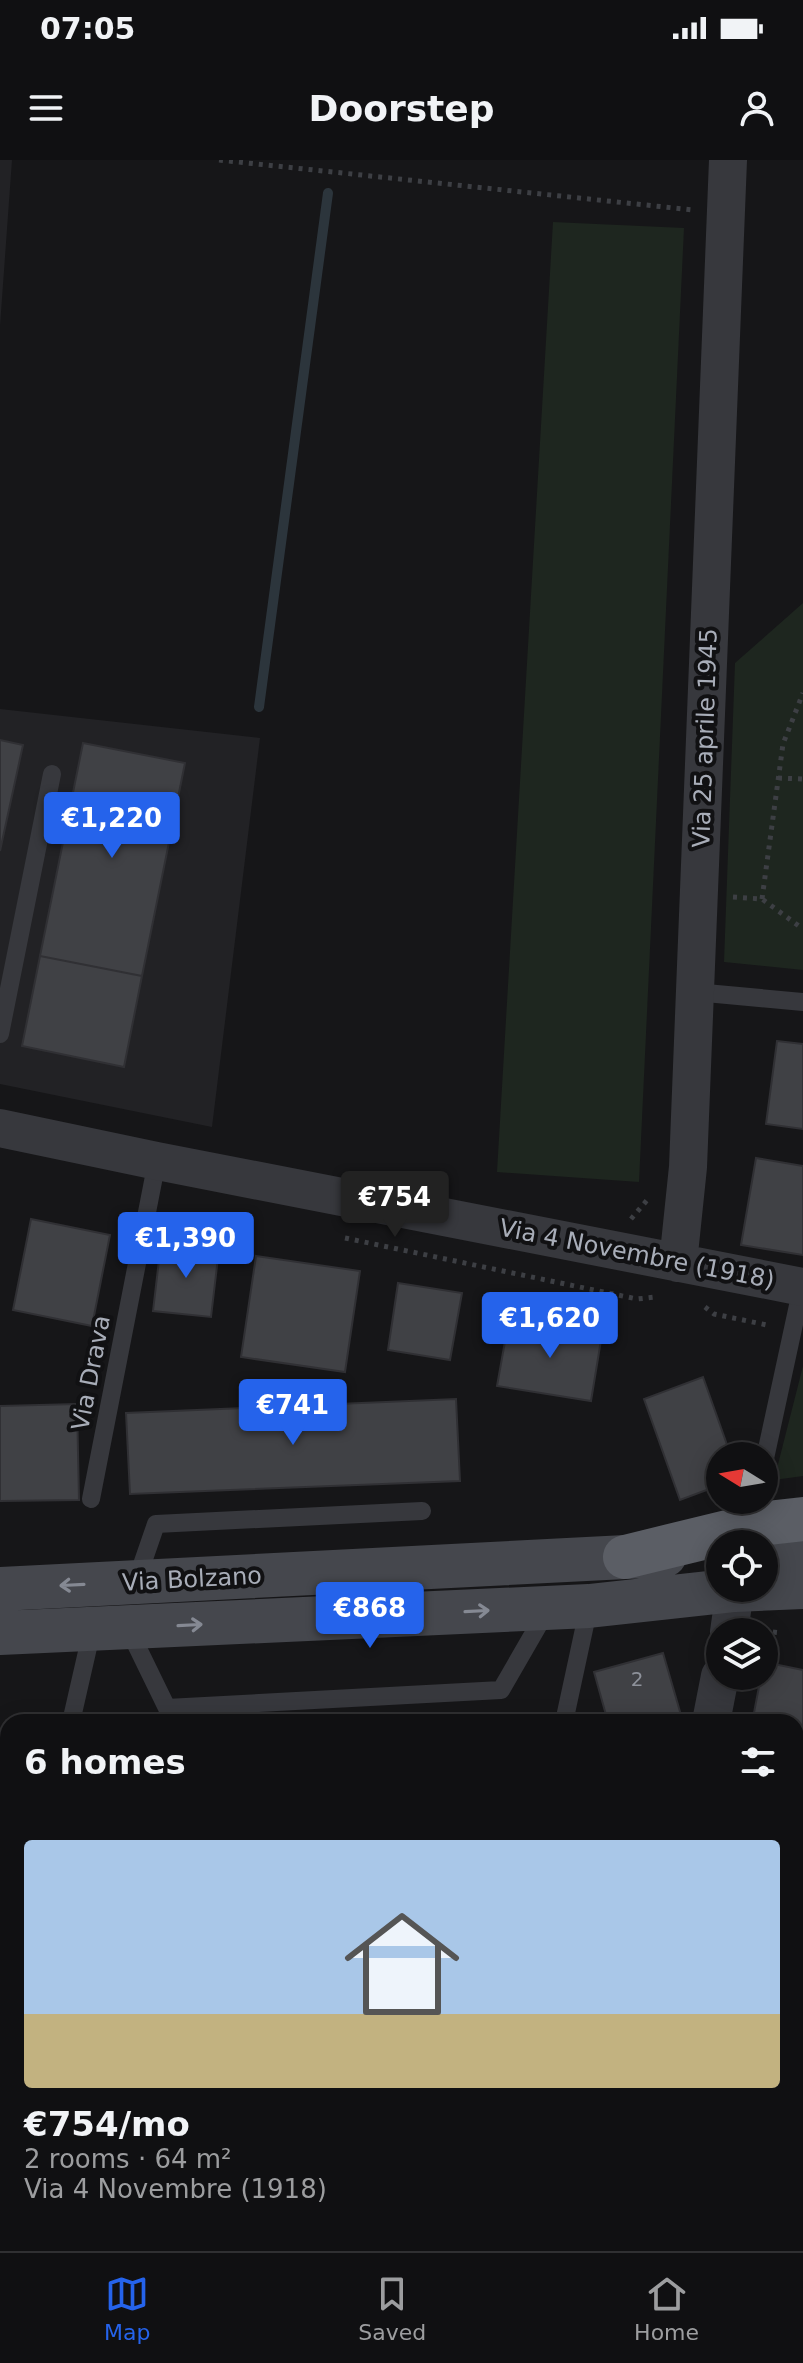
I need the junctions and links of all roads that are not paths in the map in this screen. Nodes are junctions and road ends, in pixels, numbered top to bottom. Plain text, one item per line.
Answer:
1 (728, 160) edge
2 (52, 774) dead end
3 (695, 992) junction
4 (803, 1002) edge
5 (0, 1034) edge
6 (0, 1128) edge
7 (157, 1161) junction
8 (678, 1263) junction
9 (803, 1287) edge
10 (768, 1442) edge
11 (91, 1499) dead end
12 (422, 1511) dead end
13 (803, 1519) edge
14 (803, 1548) edge
15 (778, 1549) edge
16 (625, 1557) junction
17 (136, 1582) junction
18 (803, 1587) edge
19 (0, 1589) edge
20 (706, 1590) edge
21 (778, 1591) edge
22 (706, 1601) edge
23 (569, 1607) junction
24 (110, 1629) junction
25 (0, 1633) edge
26 (717, 1690) edge
27 (74, 1714) edge
28 (564, 1714) edge
29 (713, 1714) edge

1 - 3 street, Via 25 aprile 1945
2 - 5 lane
3 - 4 lane
3 - 8 street, Via 25 aprile 1945
6 - 7 street, Via 4 Novembre (1918)
7 - 8 street, Via 4 Novembre (1918)
7 - 11 lane, Via Drava
8 - 9 street, Via 4 Novembre (1918)
9 - 10 lane
12 - 17 lane
13 - 16 highway
14 - 15 main road
16 - 17 main road, Via Bolzano
16 - 20 main road, Via Bolzano
17 -> 19 main road, Via Bolzano
18 - 21 main road, Via Bolzano
22 - 23 main road, Via Bolzano
24 -> 23 main road, Via Bolzano
23 - 24 lane
23 - 28 lane
24 - 25 main road, Via Bolzano
24 - 27 lane
26 - 29 street

